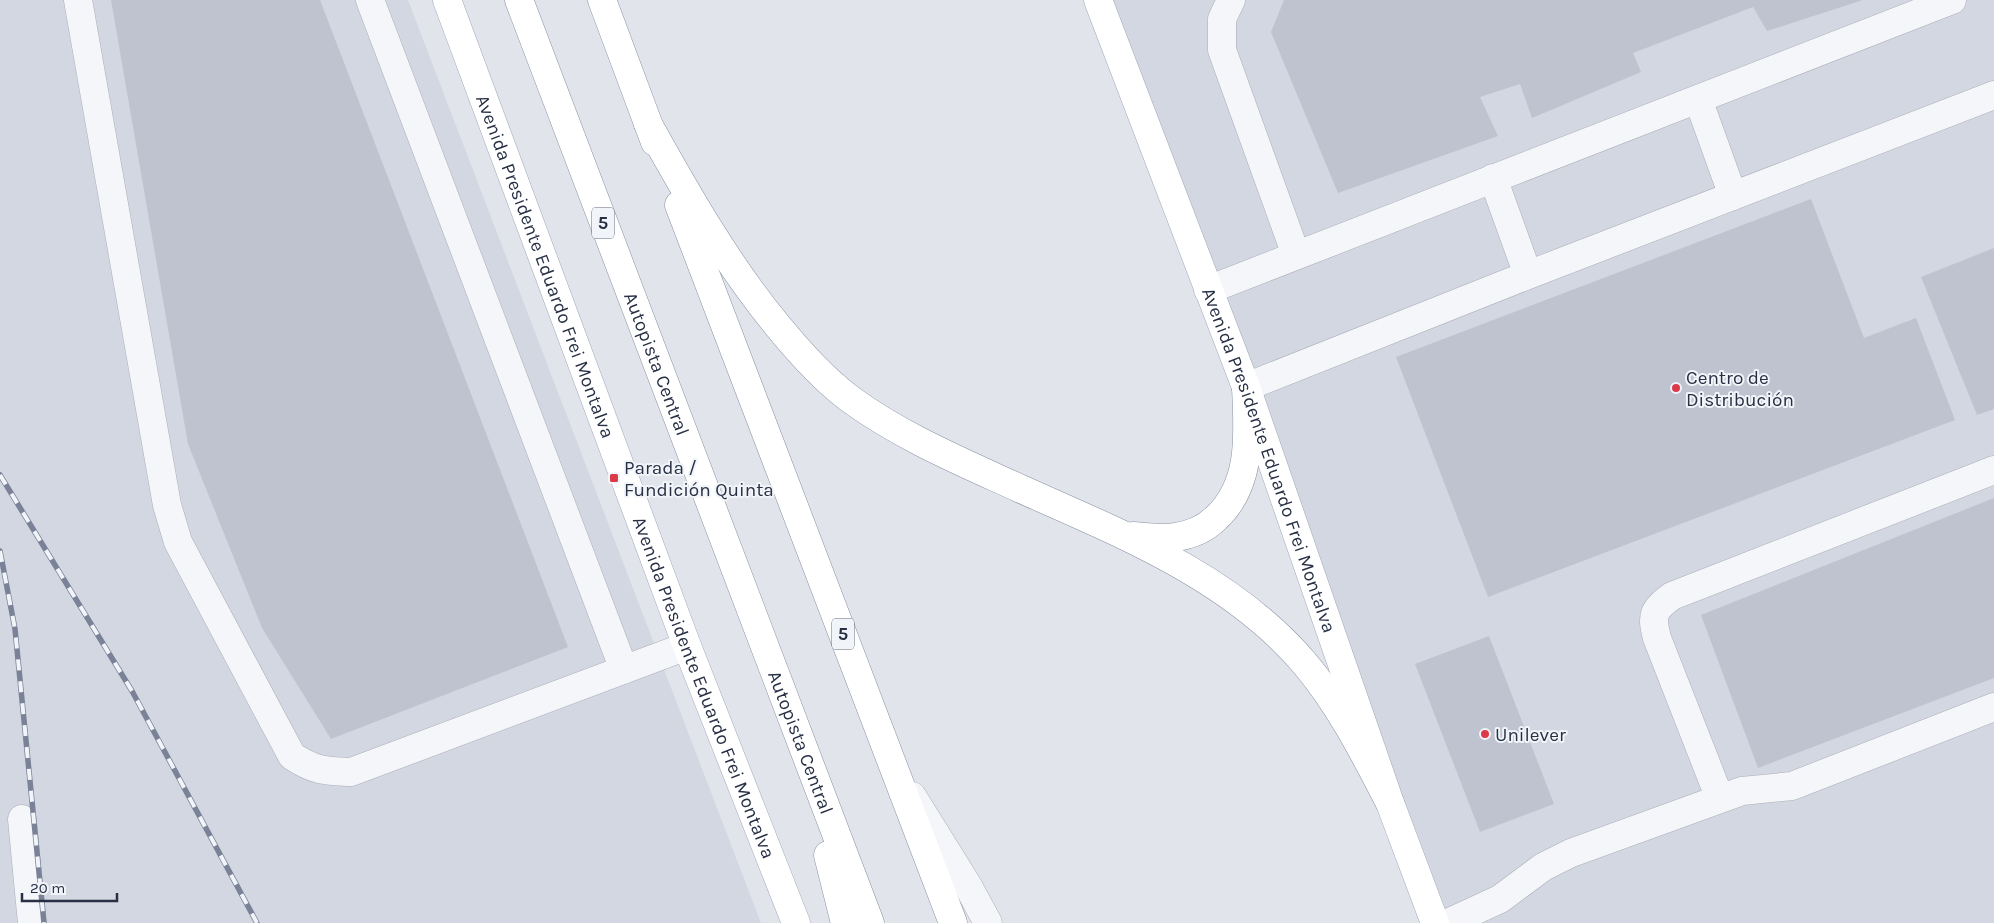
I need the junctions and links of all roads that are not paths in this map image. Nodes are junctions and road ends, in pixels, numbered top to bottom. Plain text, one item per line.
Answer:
1 (78, 0) edge
2 (370, 0) edge
3 (447, 0) edge
4 (519, 0) edge
5 (602, 0) edge
6 (1098, 0) edge
7 (1231, 0) edge
8 (1952, 0) edge
9 (1994, 95) edge
10 (1698, 99) junction
11 (648, 124) junction
12 (1493, 178) junction
13 (1733, 196) junction
14 (1296, 255) junction
15 (1528, 275) junction
16 (1208, 290) junction
17 (1246, 387) junction
18 (1994, 470) edge
19 (1124, 535) junction
20 (687, 646) junction
21 (624, 670) junction
22 (1994, 708) edge
23 (800, 742) junction
24 (892, 764) junction
25 (1720, 799) junction
26 (1390, 803) junction
27 (22, 820) dead end
28 (32, 923) edge
29 (796, 923) edge
30 (845, 923) edge
31 (870, 923) edge
32 (953, 923) edge
33 (988, 923) edge
34 (1435, 923) edge
35 (1448, 923) edge

1 - 21 lane
2 - 21 lane
3 - 20 main road, Avenida Presidente Eduardo Frei Montalva
4 - 23 main road, Autopista Central / 5
5 - 11 main road, 5
6 - 16 main road, Avenida Presidente Eduardo Frei Montalva
7 - 14 lane
8 - 10 lane
9 - 13 lane
10 - 12 lane
10 - 13 lane
11 - 19 main road
11 - 24 main road, 5
12 - 14 lane
12 - 15 lane
13 - 15 lane
14 - 16 lane
15 - 17 lane
16 - 17 main road, Avenida Presidente Eduardo Frei Montalva
17 - 19 main road
17 - 26 main road, Avenida Presidente Eduardo Frei Montalva
18 - 25 lane
19 - 26 main road
20 - 21 lane
20 - 29 main road, Avenida Presidente Eduardo Frei Montalva
22 - 25 lane
23 - 30 main road
23 - 31 main road, Autopista Central / 5
24 - 32 main road, 5
24 - 33 lane
25 - 35 lane
26 - 34 main road, Avenida Presidente Eduardo Frei Montalva
27 - 28 lane

